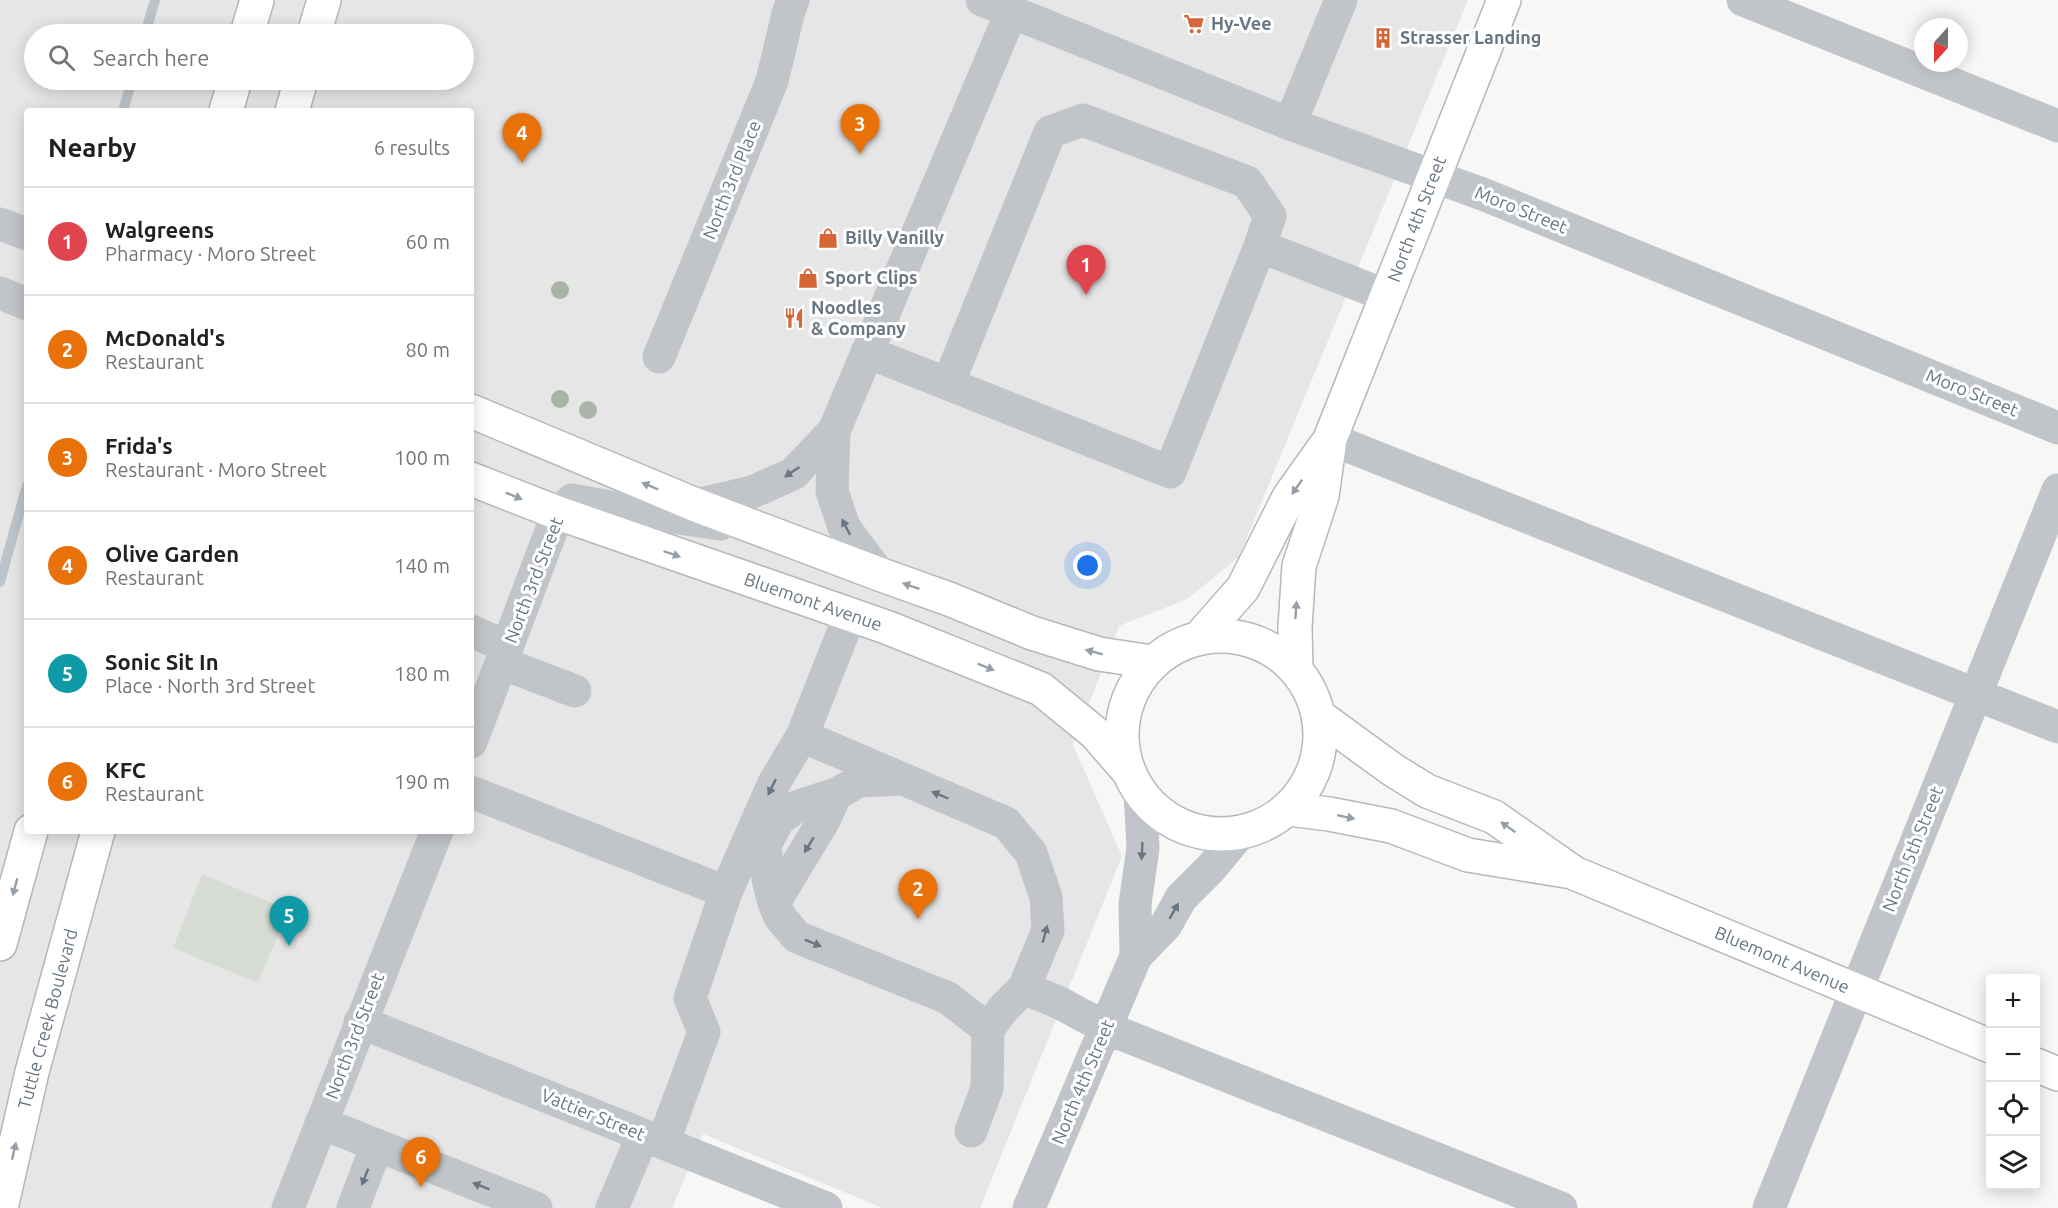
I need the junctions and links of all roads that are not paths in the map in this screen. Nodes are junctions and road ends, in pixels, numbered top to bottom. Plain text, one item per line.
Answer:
1 (257, 0) edge
2 (324, 0) edge
3 (793, 0) edge
4 (982, 0) edge
5 (1341, 0) edge
6 (1504, 0) edge
7 (1743, 0) edge
8 (1011, 13) junction
9 (250, 24) edge
10 (317, 24) edge
11 (232, 90) edge
12 (298, 90) edge
13 (227, 108) edge
14 (293, 108) edge
15 (1290, 124) junction
16 (2058, 126) edge
17 (1433, 175) junction
18 (0, 224) edge
19 (24, 233) edge
20 (1260, 246) junction
21 (0, 293) edge
22 (1387, 296) junction
23 (24, 303) edge
24 (867, 352) junction
25 (659, 357) dead end
26 (948, 384) junction
27 (474, 412) edge
28 (2058, 428) edge
29 (834, 431) junction
30 (1330, 439) junction
31 (474, 480) edge
32 (2058, 490) edge
33 (696, 505) junction
34 (558, 513) junction
35 (761, 530) junction
36 (879, 574) junction
37 (849, 615) junction
38 (474, 634) edge
39 (1200, 637) junction
40 (504, 655) junction
41 (1152, 662) junction
42 (1296, 669) junction
43 (575, 691) dead end
44 (1976, 694) junction
45 (1319, 716) junction
46 (2058, 727) edge
47 (474, 734) edge
48 (802, 736) junction
49 (902, 779) junction
50 (1134, 782) junction
51 (474, 793) edge
52 (1288, 809) junction
53 (1241, 832) junction
54 (30, 834) edge
55 (97, 834) edge
56 (436, 834) edge
57 (1574, 873) junction
58 (726, 892) junction
59 (0, 944) edge
60 (1136, 956) junction
61 (1024, 988) junction
62 (1856, 991) junction
63 (360, 1022) junction
64 (1106, 1028) junction
65 (988, 1029) junction
66 (1986, 1044) edge
67 (2040, 1067) edge
68 (2058, 1074) edge
69 (321, 1123) junction
70 (971, 1131) dead end
71 (653, 1139) junction
72 (377, 1145) junction
73 (1, 1208) edge
74 (288, 1208) edge
75 (353, 1208) edge
76 (536, 1208) edge
77 (612, 1208) edge
78 (826, 1208) edge
79 (1029, 1208) edge
80 (1561, 1208) edge
81 (1769, 1208) edge

1 - 9 main road
2 - 10 main road
3 - 25 street, North 3rd Place
4 - 8 street, Moro Street
5 - 15 street
6 - 17 main road, North 4th Street
7 - 16 street
8 - 15 street, Moro Street
8 - 24 street
11 - 13 main road
12 - 14 main road
15 - 17 street, Moro Street
17 - 22 main road, North 4th Street
17 - 28 street, Moro Street
18 - 19 street
20 - 22 street
20 - 26 street
20 - 26 street
21 - 23 street
22 - 30 main road, North 4th Street
24 - 26 street
24 - 29 street
33 -> 27 main road
29 -> 33 street
36 -> 29 street
30 -> 39 main road, North 4th Street
42 -> 30 main road, North 4th Street
30 - 44 street
31 -> 34 main road, Bluemont Avenue
32 - 44 street, North 5th Street
33 - 35 main road
34 - 35 street, North 3rd Street
34 -> 37 main road, Bluemont Avenue
34 - 40 street, North 3rd Street
35 - 36 main road
41 -> 36 main road
37 - 48 street
37 -> 50 main road, Bluemont Avenue
38 - 40 street
39 - 41 main road
39 - 42 main road
40 - 43 street
40 - 47 street, North 3rd Street
41 - 50 main road
42 - 45 main road
44 - 46 street
44 - 62 street, North 5th Street
45 - 52 main road
57 -> 45 main road, Bluemont Avenue
48 - 49 street
48 -> 58 street
61 -> 49 street
49 -> 65 street
50 - 53 main road
50 -> 60 street, North 4th Street
51 - 58 street
52 - 53 main road
52 -> 57 main road, Bluemont Avenue
60 -> 53 street, North 4th Street
54 -> 59 main road
73 -> 55 main road, Tuttle Creek Boulevard
56 - 63 street, North 3rd Street
57 - 62 main road, Bluemont Avenue
58 - 71 street
60 - 64 street, North 4th Street
61 - 64 street
61 - 65 street
62 - 66 main road, Bluemont Avenue
62 - 81 street, North 5th Street
63 - 69 street, North 3rd Street
63 - 71 street, Vattier Street
64 - 79 street, North 4th Street
64 - 80 street
65 - 70 street
67 - 68 main road
69 - 72 street
69 - 74 street, North 3rd Street
71 - 77 street
71 - 78 street, Vattier Street
72 -> 75 street
76 -> 72 street

